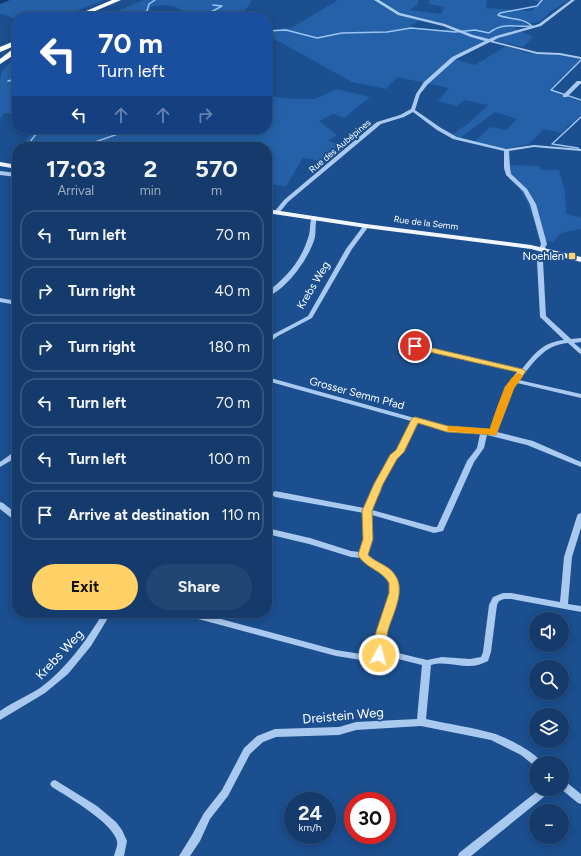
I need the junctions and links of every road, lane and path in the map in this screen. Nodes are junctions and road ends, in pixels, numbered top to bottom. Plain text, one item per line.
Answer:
1 (118, 0) edge
2 (125, 0) edge
3 (376, 0) edge
4 (573, 0) edge
5 (88, 12) edge
6 (96, 12) edge
7 (488, 41) junction
8 (12, 45) edge
9 (12, 47) edge
10 (0, 51) edge
11 (12, 54) edge
12 (581, 58) edge
13 (0, 62) edge
14 (581, 82) edge
15 (564, 96) dead end
16 (413, 110) junction
17 (506, 150) junction
18 (581, 150) edge
19 (0, 164) edge
20 (12, 166) edge
21 (0, 167) edge
22 (12, 170) edge
23 (0, 173) edge
24 (12, 174) edge
25 (272, 212) edge
26 (277, 212) junction
27 (314, 218) junction
28 (366, 226) junction
29 (543, 250) junction
30 (581, 260) edge
31 (272, 292) edge
32 (0, 300) edge
33 (12, 302) edge
34 (272, 338) edge
35 (581, 340) edge
36 (571, 341) junction
37 (415, 346) dead end
38 (581, 352) edge
39 (522, 371) junction
40 (272, 380) edge
41 (515, 380) junction
42 (581, 396) edge
43 (415, 420) junction
44 (484, 432) junction
45 (493, 432) junction
46 (12, 457) edge
47 (0, 465) edge
48 (581, 465) edge
49 (275, 494) dead end
50 (0, 505) edge
51 (367, 511) junction
52 (12, 514) edge
53 (581, 516) edge
54 (272, 532) edge
55 (363, 555) junction
56 (564, 606) junction
57 (581, 608) edge
58 (104, 618) edge
59 (206, 618) edge
60 (379, 655) junction
61 (427, 663) junction
62 (0, 716) edge
63 (421, 722) junction
64 (529, 757) edge
65 (55, 784) dead end
66 (569, 790) edge
67 (538, 796) edge
68 (581, 800) edge
69 (119, 856) edge
70 (184, 856) edge
71 (463, 856) edge

1 - 5 highway
2 - 6 highway
3 - 7 street
4 - 7 street
7 - 12 street
7 - 16 street
8 - 10 highway
9 - 10 highway
11 - 13 highway
14 - 15 street
16 - 17 street
16 - 26 street, Rue des Aubépines
17 - 18 street
17 - 29 street
19 - 20 main road
21 - 22 main road
23 - 24 street
25 - 26 main road, Rue de la Semm
26 - 27 main road, Rue de la Semm
27 - 28 main road, Rue de la Semm
27 - 31 street
28 - 29 main road, Rue de la Semm
28 - 34 street, Krebs Weg
29 - 30 main road, Rue de la Semm
29 - 36 street
32 - 33 street
35 - 36 street
36 - 38 street
36 - 39 street
37 - 39 street
39 - 41 street
40 - 43 street, Grosser Semm Pfad
41 - 42 street
41 - 45 street
43 - 44 street, Grosser Semm Pfad
43 - 51 street
44 - 45 street, Grosser Semm Pfad
44 - 51 street
45 - 48 street, Grosser Semm Pfad
46 - 47 street
49 - 51 street
50 - 52 street
51 - 55 street
53 - 56 street
54 - 55 street
55 - 60 street
56 - 57 street
56 - 61 street
58 - 62 street, Krebs Weg
59 - 60 street
60 - 61 street
61 - 63 street
63 - 64 street, Dreistein Weg
63 - 70 street, Dreistein Weg
65 - 69 street
66 - 68 street
67 - 71 street

